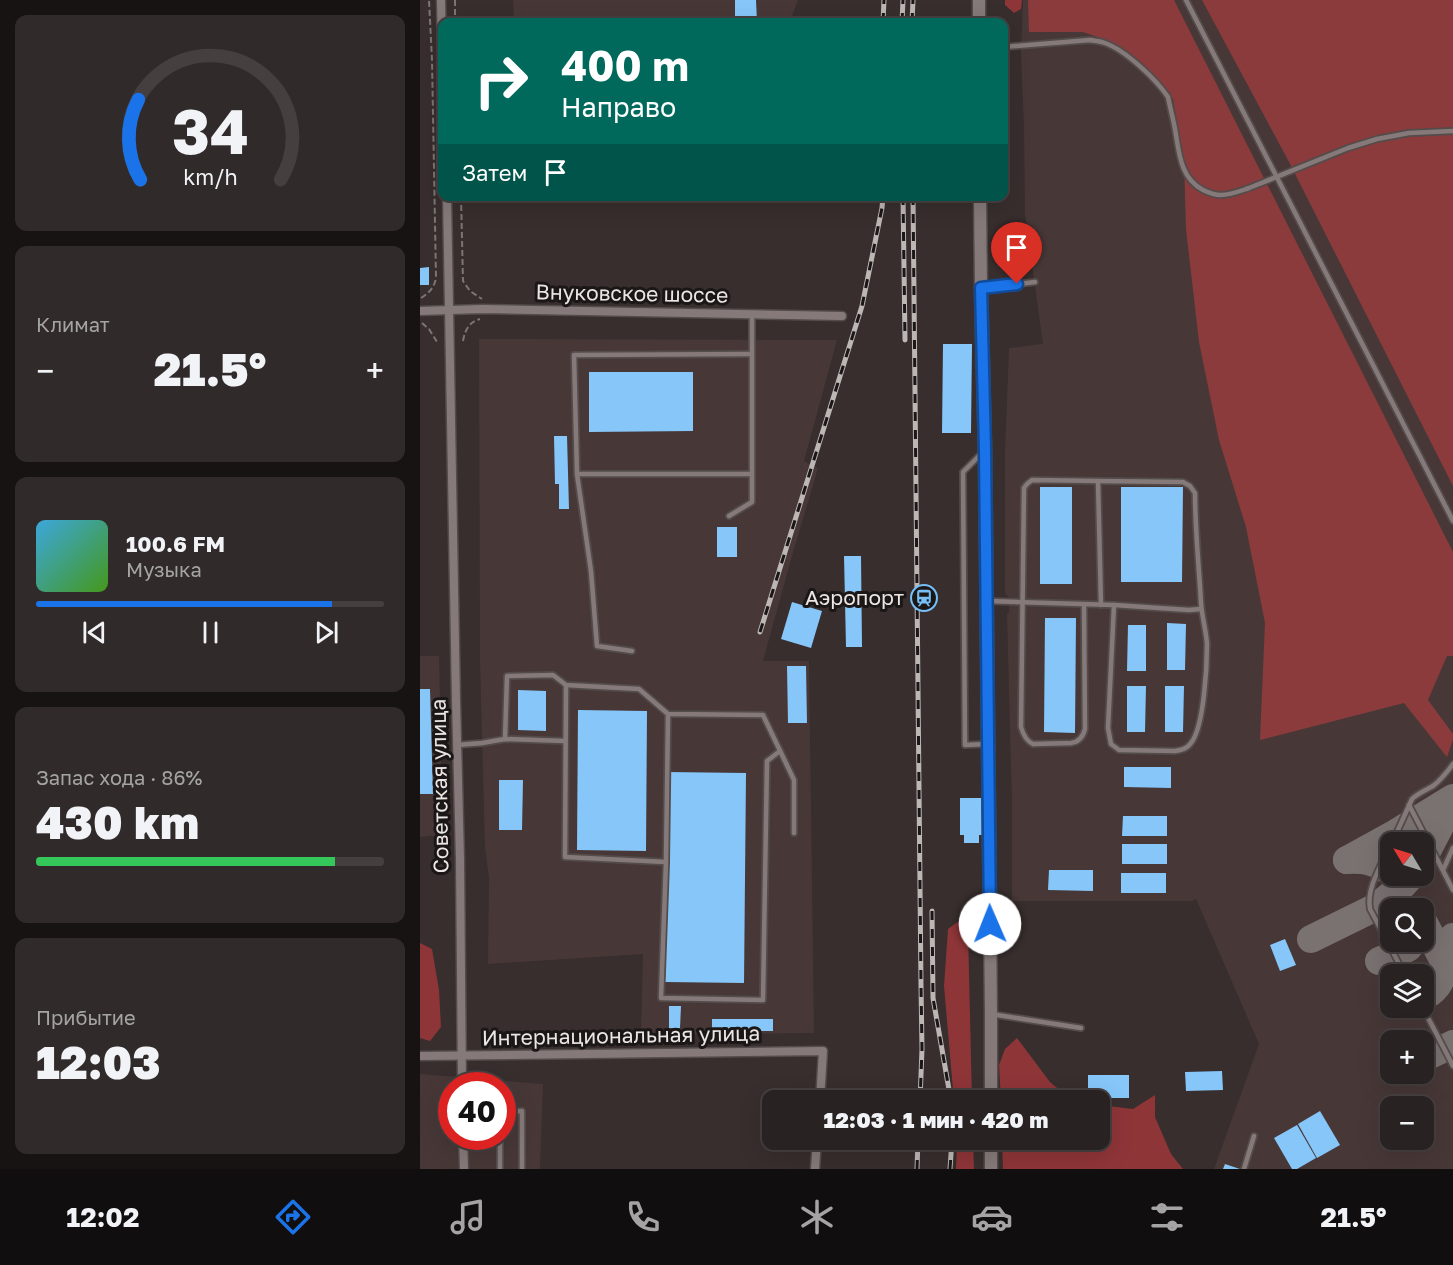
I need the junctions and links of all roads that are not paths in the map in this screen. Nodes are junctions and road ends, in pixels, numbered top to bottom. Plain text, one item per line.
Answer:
1 (441, 0) edge
2 (979, 0) edge
3 (1186, 0) edge
4 (441, 18) edge
5 (979, 18) edge
6 (1008, 47) edge
7 (1453, 131) edge
8 (1276, 178) junction
9 (447, 201) edge
10 (980, 201) edge
11 (1035, 282) dead end
12 (981, 288) junction
13 (450, 309) junction
14 (420, 311) edge
15 (752, 315) junction
16 (843, 316) dead end
17 (752, 354) junction
18 (985, 450) junction
19 (577, 474) junction
20 (752, 474) junction
21 (1098, 481) junction
22 (729, 516) dead end
23 (1453, 521) edge
24 (986, 601) junction
25 (1023, 603) junction
26 (1084, 605) junction
27 (1101, 605) junction
28 (1114, 606) junction
29 (1201, 609) junction
30 (632, 651) dead end
31 (566, 685) junction
32 (668, 714) junction
33 (505, 739) junction
34 (565, 741) junction
35 (988, 744) junction
36 (457, 745) junction
37 (780, 751) junction
38 (1453, 764) edge
39 (1408, 805) junction
40 (1396, 832) edge
41 (794, 833) dead end
42 (1453, 848) edge
43 (666, 862) junction
44 (1380, 868) edge
45 (1443, 870) junction
46 (1453, 890) edge
47 (1399, 964) edge
48 (992, 1014) junction
49 (1428, 1018) edge
50 (1081, 1028) dead end
51 (420, 1056) edge
52 (461, 1056) junction
53 (1453, 1066) edge
54 (462, 1072) edge
55 (821, 1090) edge
56 (991, 1090) edge
57 (516, 1111) edge
58 (1254, 1136) dead end
59 (463, 1150) edge
60 (500, 1150) edge
61 (816, 1150) edge
62 (991, 1150) edge
63 (464, 1169) edge
64 (500, 1169) edge
65 (522, 1169) edge
66 (815, 1169) edge
67 (991, 1169) edge
68 (1244, 1169) edge

1 - 4 street
2 - 5 street
3 - 8 lane
6 - 8 lane
7 - 8 lane
8 - 23 lane
9 - 13 street, Советская улица
10 - 12 street
11 - 12 lane
12 - 18 street
13 - 14 street, Внуковское шоссе
13 - 15 street, Внуковское шоссе
13 - 36 street, Советская улица
15 - 16 street, Внуковское шоссе
15 - 17 lane
17 - 19 lane
17 - 20 lane
18 - 24 street
18 - 35 lane
19 - 20 lane
19 - 30 lane
20 - 22 lane
21 - 25 lane
21 - 27 lane
21 - 29 lane
24 - 25 lane
24 - 35 street
25 - 26 lane
25 - 26 lane
26 - 27 lane
27 - 28 lane
28 - 29 lane
28 - 29 lane
31 - 32 lane
31 - 33 lane
31 - 34 lane
32 - 37 lane
32 - 43 lane
33 - 34 lane
33 - 36 lane
34 - 43 lane
35 - 48 street
36 - 52 street, Советская улица
37 - 41 lane
37 - 43 lane
38 - 39 lane
39 - 40 lane
39 - 45 lane
42 - 45 lane
44 - 47 lane
45 - 46 lane
48 - 50 lane
48 - 56 street
49 - 53 lane
51 - 52 street, Интернациональная улица
52 - 54 street, Советская улица
52 - 55 street, Интернациональная улица
57 - 65 lane
58 - 68 lane
59 - 63 street
60 - 64 lane
61 - 66 street
62 - 67 street

